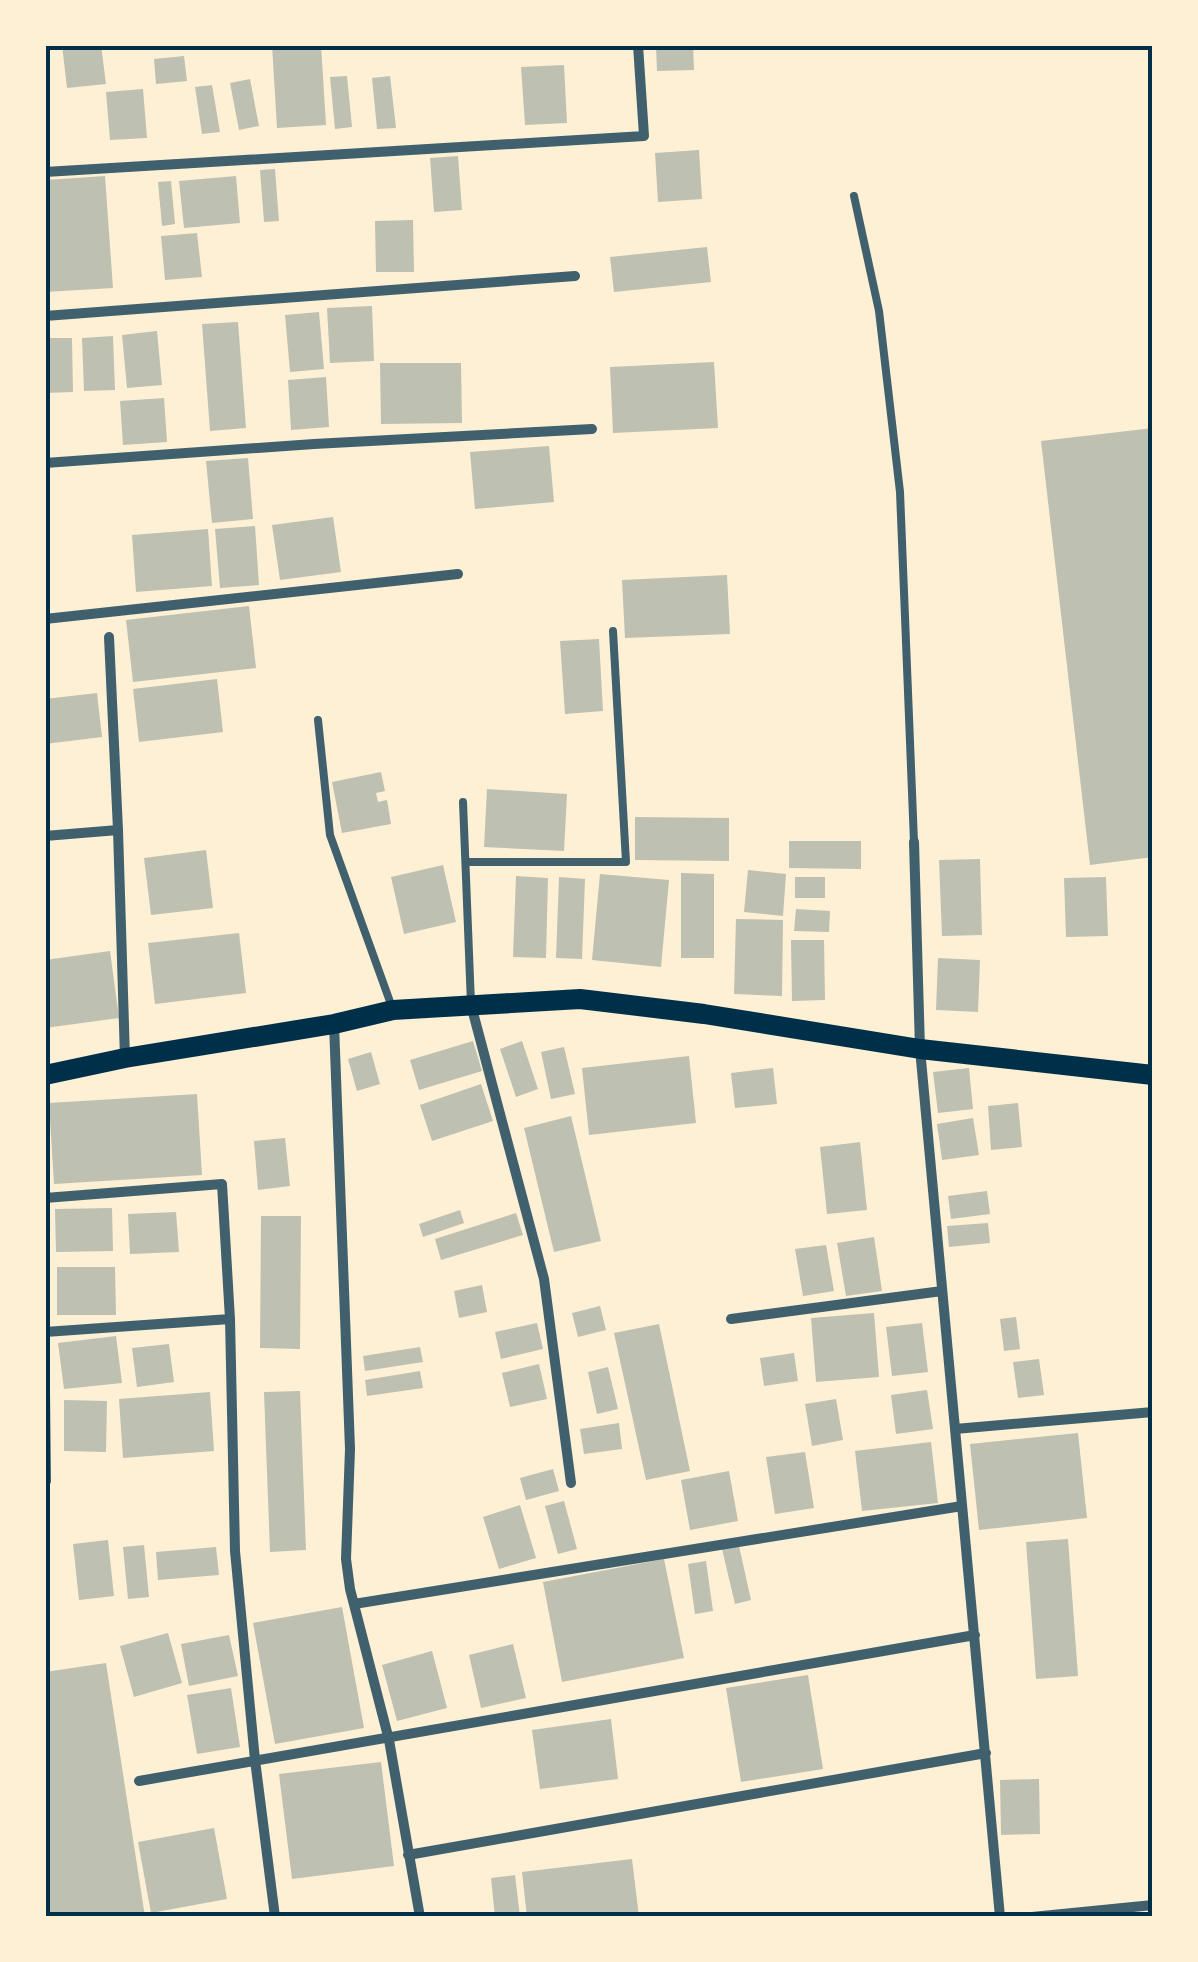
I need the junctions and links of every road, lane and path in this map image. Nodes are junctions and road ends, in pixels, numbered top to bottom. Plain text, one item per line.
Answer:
1 (638, 45) edge
2 (45, 172) edge
3 (854, 196) dead end
4 (576, 276) dead end
5 (45, 316) edge
6 (592, 430) dead end
7 (45, 463) edge
8 (458, 574) dead end
9 (45, 619) edge
10 (613, 631) dead end
11 (109, 637) dead end
12 (318, 720) dead end
13 (463, 802) dead end
14 (118, 830) junction
15 (45, 836) edge
16 (914, 842) joint
17 (466, 862) junction
18 (471, 1004) junction
19 (393, 1010) junction
20 (334, 1024) junction
21 (920, 1049) junction
22 (124, 1058) junction
23 (45, 1075) edge
24 (1153, 1075) edge
25 (45, 1198) edge
26 (942, 1291) junction
27 (730, 1319) dead end
28 (230, 1320) junction
29 (45, 1332) edge
30 (45, 1391) edge
31 (1153, 1412) edge
32 (955, 1429) junction
33 (46, 1481) edge
34 (571, 1482) dead end
35 (962, 1506) junction
36 (354, 1604) junction
37 (974, 1635) junction
38 (388, 1736) junction
39 (986, 1752) junction
40 (255, 1760) junction
41 (139, 1781) dead end
42 (408, 1855) junction
43 (1153, 1905) edge
44 (274, 1917) edge
45 (420, 1917) edge
46 (1000, 1917) edge
47 (1032, 1917) edge

1 - 2 street
3 - 16 lane
4 - 5 street
6 - 7 street
8 - 9 street
10 - 17 lane
11 - 14 street
12 - 19 lane
13 - 17 lane
14 - 15 street
14 - 22 street
16 - 21 street
17 - 18 lane
18 - 19 main road
18 - 21 main road
18 - 34 street
19 - 20 main road
20 - 22 main road
20 - 36 street
21 - 24 main road
21 - 26 street
22 - 23 main road
25 - 28 street
26 - 27 street
26 - 32 street
28 - 29 street
28 - 40 street
30 - 33 street
31 - 32 street
32 - 35 street
35 - 36 street
35 - 37 street
36 - 38 street
37 - 38 street
37 - 39 street
38 - 40 street
38 - 42 street
39 - 42 street
39 - 46 street
40 - 41 street
40 - 44 street
42 - 45 street
43 - 47 street

